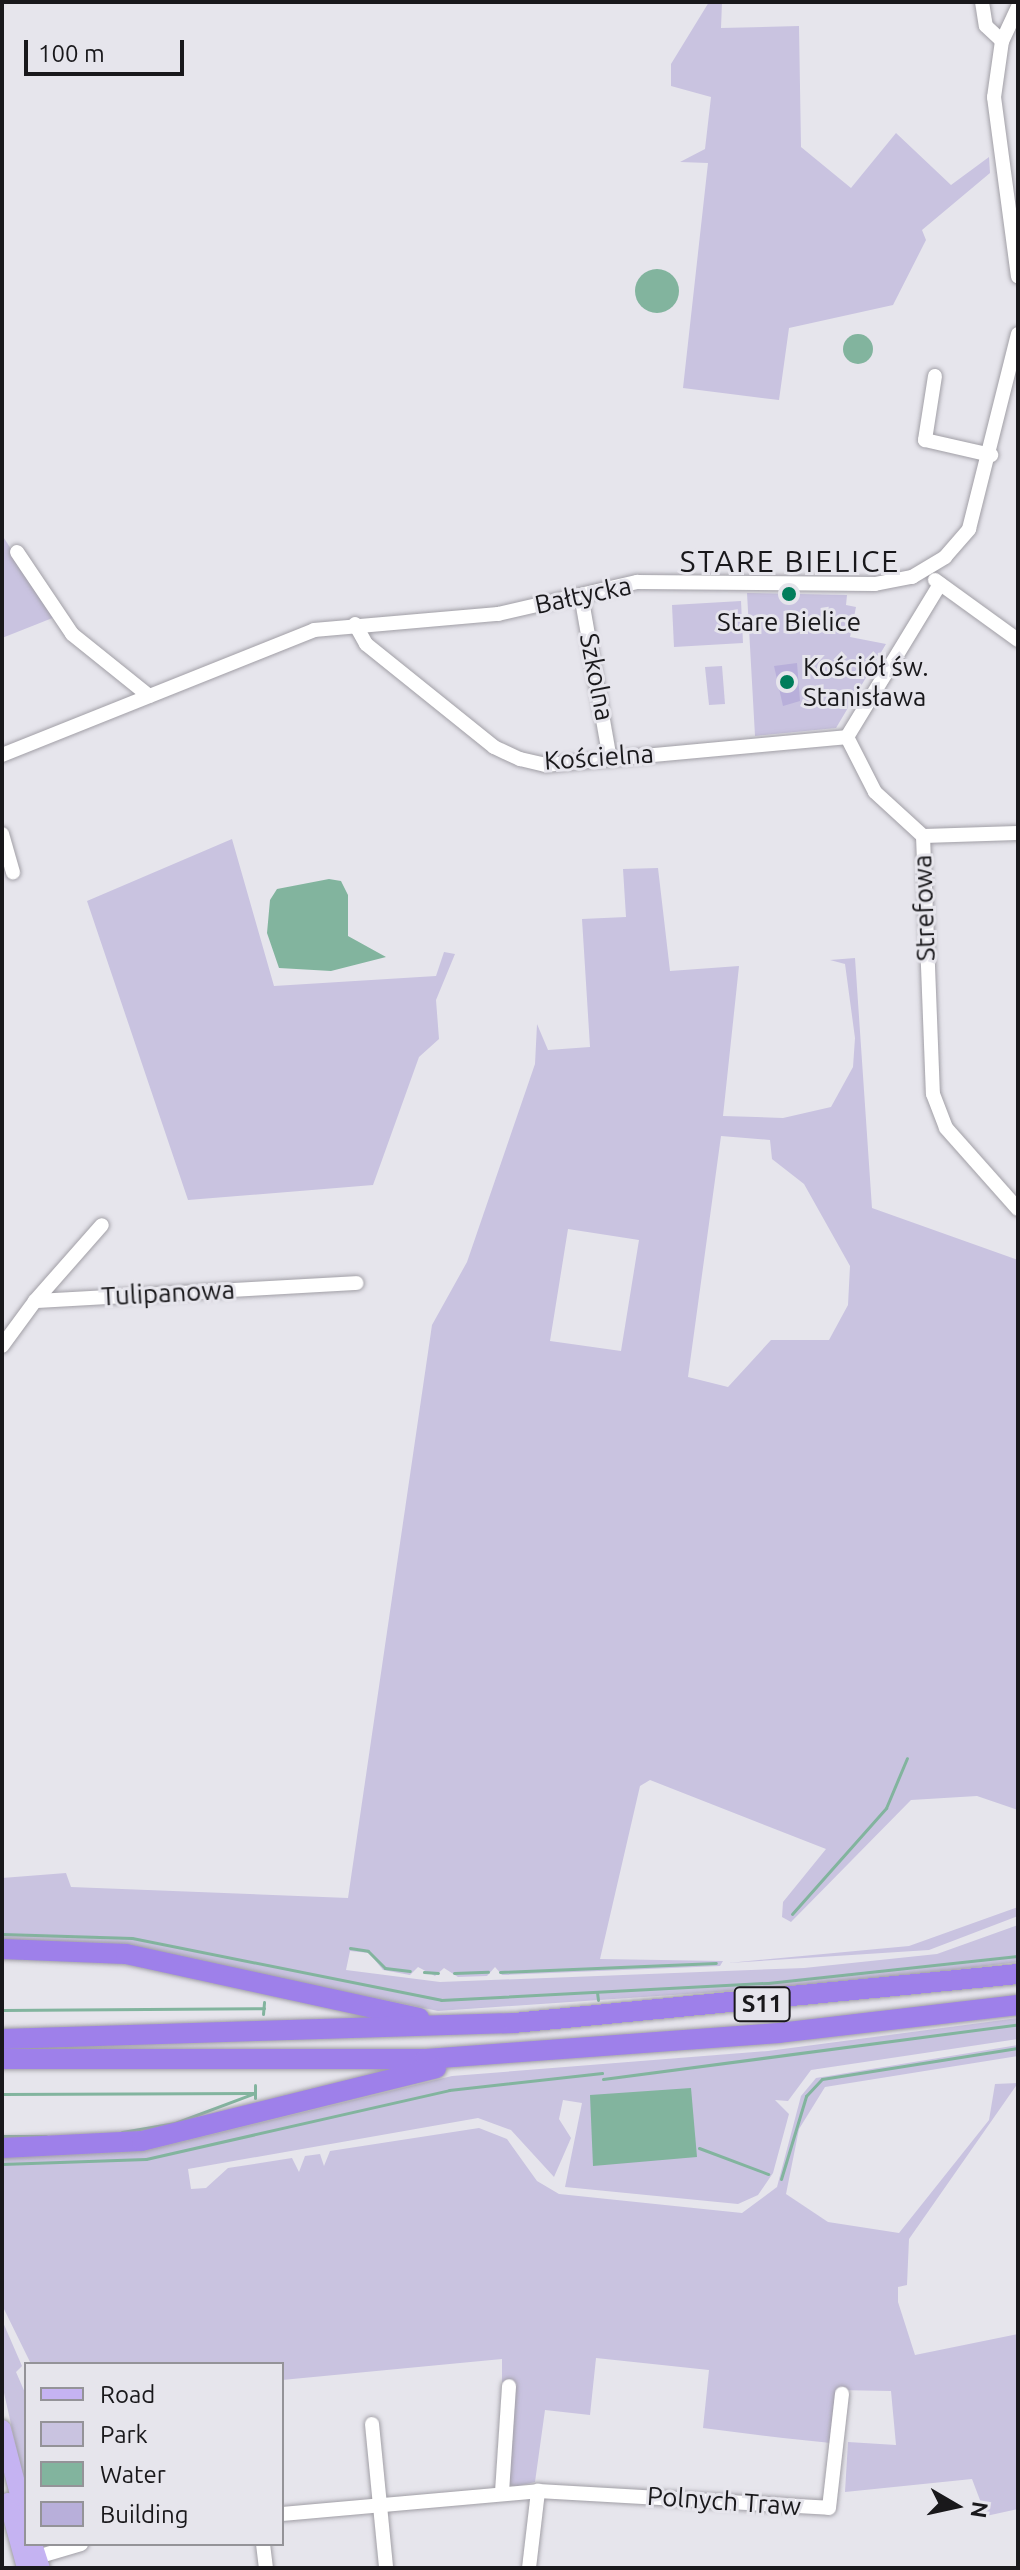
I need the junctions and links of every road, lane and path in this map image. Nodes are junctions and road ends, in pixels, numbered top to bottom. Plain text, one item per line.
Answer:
1 (982, 2) edge
2 (1018, 7) edge
3 (1002, 41) junction
4 (1018, 276) edge
5 (1018, 334) edge
6 (1017, 355) edge
7 (935, 376) dead end
8 (991, 455) junction
9 (17, 552) dead end
10 (928, 570) junction
11 (940, 584) junction
12 (581, 595) junction
13 (355, 624) junction
14 (1018, 640) edge
15 (149, 696) junction
16 (847, 737) junction
17 (2, 755) edge
18 (610, 759) junction
19 (1018, 833) edge
20 (2, 834) edge
21 (923, 836) junction
22 (13, 872) dead end
23 (1018, 1209) edge
24 (102, 1225) dead end
25 (356, 1283) dead end
26 (35, 1301) junction
27 (2, 1346) edge
28 (2, 1949) edge
29 (1018, 1974) edge
30 (1018, 2005) edge
31 (514, 2023) junction
32 (2, 2039) edge
33 (516, 2054) junction
34 (2, 2059) edge
35 (2, 2148) edge
36 (509, 2386) dead end
37 (842, 2394) dead end
38 (372, 2424) dead end
39 (2, 2429) edge
40 (2, 2480) edge
41 (538, 2491) junction
42 (502, 2492) junction
43 (379, 2504) junction
44 (24, 2513) edge
45 (284, 2514) edge
46 (24, 2534) edge
47 (75, 2546) edge
48 (263, 2546) edge
49 (34, 2559) edge
50 (266, 2568) edge
51 (386, 2568) edge
52 (529, 2568) edge

1 - 3 street
2 - 3 street
3 - 4 street
5 - 6 street, Bałtycka
6 - 8 street, Bałtycka
7 - 8 street
8 - 10 street, Bałtycka
9 - 15 street
10 - 11 street
10 - 12 street, Bałtycka
11 - 14 street
11 - 16 street
12 - 13 street, Bałtycka
12 - 18 street, Szkolna
13 - 15 street, Bałtycka
13 - 18 street, Kościelna
15 - 17 street, Bałtycka
16 - 18 street, Kościelna
16 - 21 street, Strefowa
19 - 21 street
20 - 22 street
21 - 23 street, Strefowa
24 - 26 street
25 - 26 street, Tulipanowa
26 - 27 street
28 - 31 highway
29 - 31 highway, S11
30 - 33 highway, S11
31 - 32 highway, S11
33 - 34 highway, S11
33 - 35 highway
36 - 42 street
37 - 41 street, Polnych Traw
38 - 43 street
39 - 44 main road
40 - 46 main road
41 - 42 street, Polnych Traw
41 - 52 street
42 - 43 street, Polnych Traw
43 - 45 street, Polnych Traw
43 - 51 street
47 - 49 street
48 - 50 street

